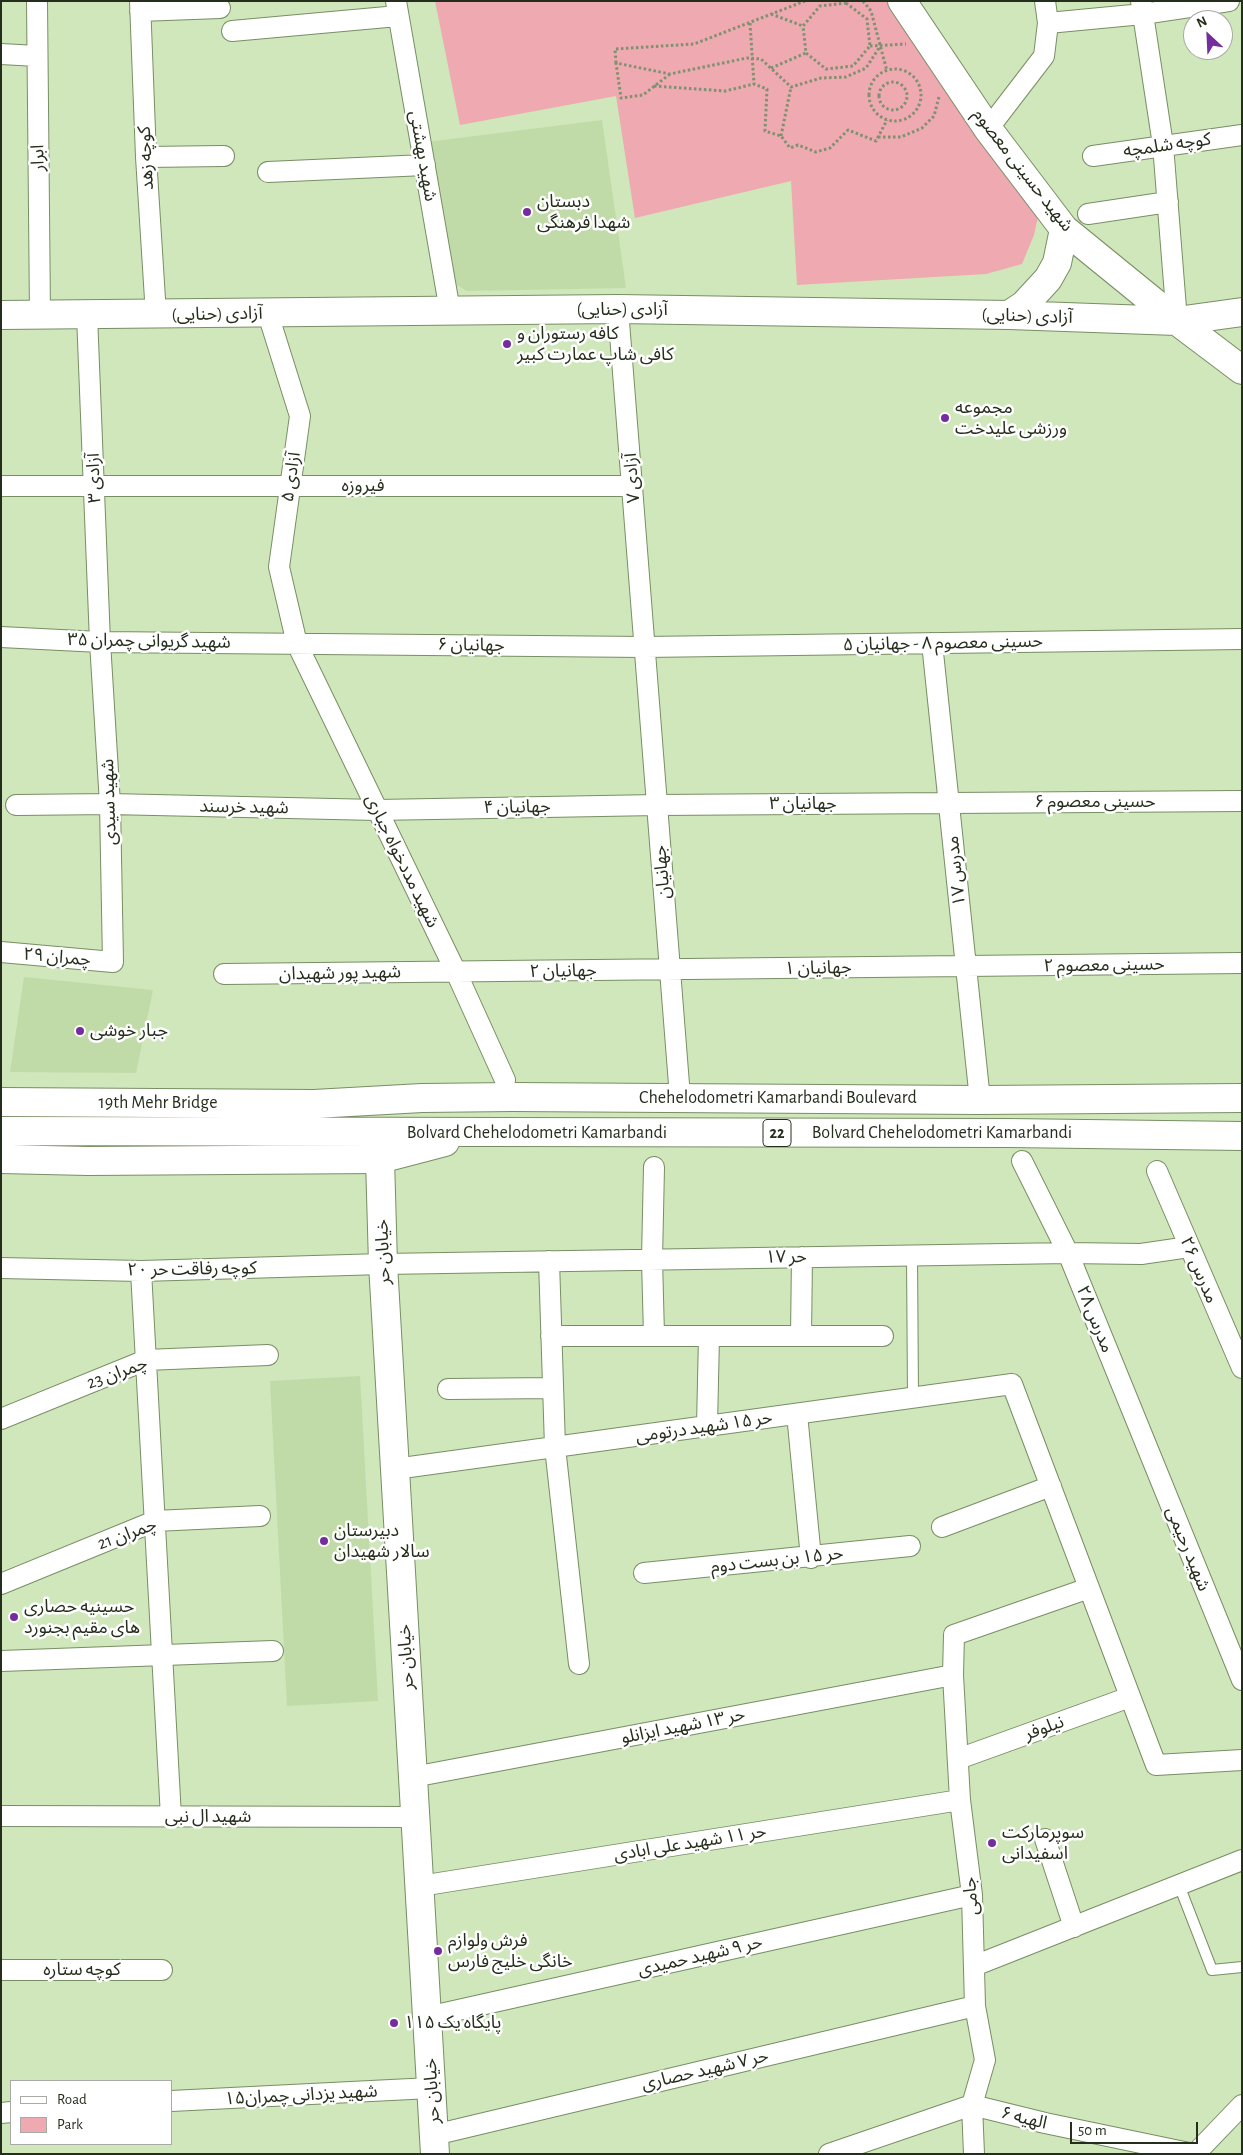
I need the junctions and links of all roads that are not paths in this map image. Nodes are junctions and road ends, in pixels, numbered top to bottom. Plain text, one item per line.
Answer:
1 (36, 1) edge
2 (902, 1) edge
3 (1045, 1) edge
4 (1229, 1) edge
5 (140, 6) edge
6 (220, 8) dead end
7 (1142, 8) edge
8 (397, 9) edge
9 (1048, 23) junction
10 (232, 31) dead end
11 (1, 54) edge
12 (37, 56) junction
13 (988, 129) junction
14 (1242, 135) edge
15 (1163, 145) junction
16 (146, 156) junction
17 (224, 156) dead end
18 (1092, 156) dead end
19 (424, 165) junction
20 (268, 172) dead end
21 (1168, 202) junction
22 (1088, 214) dead end
23 (1064, 228) junction
24 (618, 309) junction
25 (450, 311) junction
26 (1242, 312) edge
27 (268, 314) junction
28 (1, 315) edge
29 (40, 315) junction
30 (87, 315) junction
31 (156, 315) junction
32 (1009, 315) junction
33 (1177, 321) junction
34 (1242, 370) edge
35 (1, 486) edge
36 (94, 486) junction
37 (289, 486) junction
38 (632, 486) junction
39 (1, 638) edge
40 (1242, 640) edge
41 (100, 642) junction
42 (932, 643) junction
43 (297, 644) junction
44 (645, 647) junction
45 (1242, 801) edge
46 (949, 803) junction
47 (110, 804) junction
48 (16, 805) dead end
49 (657, 805) junction
50 (377, 810) junction
51 (1, 952) edge
52 (113, 962) joint
53 (1242, 963) edge
54 (966, 966) junction
55 (670, 970) junction
56 (456, 972) junction
57 (224, 974) dead end
58 (505, 1080) dead end
59 (1, 1086) edge
60 (680, 1097) junction
61 (422, 1098) junction
62 (1242, 1098) edge
63 (980, 1100) junction
64 (1, 1102) edge
65 (314, 1104) joint
66 (1, 1131) edge
67 (313, 1132) joint
68 (481, 1132) junction
69 (1242, 1136) edge
70 (1, 1159) edge
71 (380, 1159) junction
72 (1022, 1161) dead end
73 (654, 1167) dead end
74 (1157, 1171) dead end
75 (1189, 1247) junction
76 (1068, 1253) junction
77 (912, 1255) junction
78 (802, 1257) junction
79 (652, 1259) junction
80 (549, 1261) junction
81 (383, 1264) junction
82 (1, 1268) edge
83 (141, 1271) junction
84 (551, 1336) junction
85 (654, 1336) junction
86 (709, 1336) junction
87 (801, 1336) junction
88 (883, 1336) dead end
89 (268, 1355) dead end
90 (146, 1360) junction
91 (1242, 1368) edge
92 (553, 1388) junction
93 (448, 1389) dead end
94 (913, 1398) junction
95 (797, 1414) junction
96 (1, 1419) edge
97 (707, 1426) junction
98 (555, 1447) junction
99 (395, 1469) junction
100 (1160, 1479) joint
101 (1051, 1486) junction
102 (260, 1516) dead end
103 (155, 1521) junction
104 (942, 1527) dead end
105 (910, 1546) dead end
106 (811, 1558) junction
107 (644, 1573) dead end
108 (1, 1584) edge
109 (1089, 1588) junction
110 (273, 1651) dead end
111 (162, 1655) junction
112 (1, 1661) edge
113 (580, 1664) dead end
114 (953, 1675) junction
115 (1242, 1680) edge
116 (1130, 1697) junction
117 (958, 1759) junction
118 (1242, 1760) edge
119 (413, 1777) junction
120 (960, 1800) junction
121 (1, 1816) edge
122 (171, 1817) junction
123 (416, 1817) junction
124 (1045, 1839) dead end
125 (1242, 1860) edge
126 (1179, 1885) junction
127 (420, 1886) junction
128 (972, 1895) junction
129 (1074, 1927) junction
130 (974, 1966) junction
131 (1242, 1967) edge
132 (1, 1970) edge
133 (162, 1970) dead end
134 (976, 2006) junction
135 (427, 2016) junction
136 (432, 2088) junction
137 (172, 2101) edge
138 (972, 2105) junction
139 (1242, 2105) edge
140 (435, 2144) edge
141 (829, 2154) edge
142 (974, 2154) edge
143 (1195, 2154) edge

1 - 12 street, ابرار
2 - 13 main road, شهید حسینی معصوم
3 - 9 street
4 - 7 street
5 - 6 street
5 - 16 street, کوچه زهد
7 - 9 street
7 - 15 street
8 - 10 street
8 - 19 street, شهید بهشتی
9 - 13 street
11 - 12 street
12 - 29 street, ابرار
13 - 23 main road, شهید حسینی معصوم
14 - 15 street, کوچه شلمچه
15 - 18 street, کوچه شلمچه
15 - 21 street
16 - 17 street
16 - 31 street, کوچه زهد
19 - 20 street
19 - 25 street, شهید بهشتی
21 - 22 street
21 - 33 street
23 - 32 main road
23 - 33 main road, شهید حسینی معصوم
24 - 25 main road, آزادی (حنایی)
24 - 32 main road, آزادی (حنایی)
24 - 38 street, آزادی ۷
25 - 27 main road, آزادی (حنایی)
26 - 33 main road, آزادی (حنایی)
27 - 31 main road, آزادی (حنایی)
27 - 37 street, آزادی ۵
28 - 29 main road, آزادی (حنایی)
29 - 30 main road, آزادی (حنایی)
30 - 31 main road, آزادی (حنایی)
30 - 36 street, آزادی ۳
32 - 33 main road, آزادی (حنایی)
33 - 34 main road, شهید حسینی معصوم
35 - 36 street, فیروزه
36 - 37 street, فیروزه
36 - 41 street, آزادی ۳
37 - 38 street, فیروزه
37 - 43 street, آزادی ۵
38 - 44 street, آزادی ۷
39 - 41 street, شهید گریوانی چمران ۳۵
40 - 42 street, حسینی معصوم ۸ - جهانیان ۵
41 - 43 street, شهید گریوانی چمران ۳۵
41 - 47 street, شهید سیدی
42 - 44 street, حسینی معصوم ۸ - جهانیان ۵
42 - 46 street, مدرس ۱۷
43 - 44 street, جهانیان ۶
43 - 50 street, شهید مددخواه جباری
44 - 49 street, جهانیان
45 - 46 street, حسینی معصوم ۶
46 - 49 street, جهانیان ۳
46 - 54 street, مدرس ۱۷
47 - 48 street, شهید خرسند
47 - 50 street, شهید خرسند
47 - 52 street, شهید سیدی
49 - 50 street, جهانیان ۴
49 - 55 street, جهانیان
50 - 56 street, شهید مددخواه جباری
51 - 52 street, چمران ۲۹
53 - 54 street, حسینی معصوم ۲
54 - 55 street, جهانیان ۱
54 - 63 street, مدرس ۱۷
55 - 56 street, جهانیان ۲
55 - 60 street, جهانیان
56 - 57 street, شهید پور شهیدان
56 - 58 street, شهید مددخواه جباری
59 - 61 main road
60 - 61 main road, Chehelodometri Kamarbandi Boulevard
60 - 63 main road, Chehelodometri Kamarbandi Boulevard
61 - 65 main road, Chehelodometri Kamarbandi Boulevard
62 - 63 main road, Chehelodometri Kamarbandi Boulevard
64 - 65 main road, 19th Mehr Bridge
66 - 67 main road, 19th Mehr Bridge
67 - 68 main road, Bolvard Chehelodometri Kamarbandi / 22
68 - 69 main road, Bolvard Chehelodometri Kamarbandi / 22
68 - 71 main road
70 - 71 main road
71 - 81 main road, خیابان حر
72 - 76 street, مدرس ۲۸
73 - 79 street
74 - 75 street, مدرس ۲۶
75 - 76 street, حر ۱۷
75 - 91 street, مدرس ۲۶
76 - 77 street, حر ۱۷
76 - 100 street, مدرس ۲۸
77 - 78 street, حر ۱۷
77 - 94 lane
78 - 79 street, حر ۱۷
78 - 87 street
79 - 80 street, حر ۱۷
79 - 85 street
80 - 81 street, حر ۱۷
80 - 84 street
81 - 83 street, کوچه رفاقت حر ۲۰
81 - 99 main road, خیابان حر
82 - 83 street, کوچه رفاقت حر ۲۰
83 - 90 street
84 - 85 street
84 - 92 street
85 - 86 street
86 - 87 street
86 - 97 street
87 - 88 street
89 - 90 street, چمران 23
90 - 96 street, چمران 23
90 - 103 street
92 - 93 street
92 - 98 street
94 - 95 street, حر ۱۵ شهید درتومی
94 - 101 street, حر ۱۵ شهید درتومی
95 - 97 street, حر ۱۵ شهید درتومی
95 - 106 street
97 - 98 street, حر ۱۵ شهید درتومی
98 - 99 street, حر ۱۵ شهید درتومی
98 - 113 street
99 - 119 main road, خیابان حر
100 - 115 street, شهید رحیمی
101 - 104 street
101 - 109 street
102 - 103 street, چمران 21
103 - 108 street, چمران 21
103 - 111 street
105 - 106 street, حر ۱۵ بن بست دوم
106 - 107 street, حر ۱۵ بن بست دوم
109 - 114 street, جامی
109 - 116 street
110 - 111 street
111 - 112 street
111 - 122 street
114 - 117 street, جامی
114 - 119 street, حر ۱۳ شهید ایزانلو
116 - 117 street, نیلوفر
116 - 118 street
117 - 120 street, جامی
119 - 123 main road, خیابان حر
120 - 127 street, حر ۱۱ شهید علی ابادی
120 - 128 street, جامی
121 - 122 street, شهید ال نبی
122 - 123 street, شهید ال نبی
123 - 127 main road, خیابان حر
124 - 129 street
125 - 126 street
126 - 129 street
126 - 131 lane
127 - 135 main road, خیابان حر
128 - 130 street, جامی
128 - 135 street, حر ۹ شهید حمیدی
129 - 130 street
130 - 134 street, جامی
132 - 133 street, کوچه ستاره
134 - 138 street, جامی
134 - 140 street, حر ۷ شهید حصاری
135 - 136 main road, خیابان حر
136 - 137 street, شهید یزدانی چمران۱۵
136 - 140 main road, خیابان حر
138 - 141 street
138 - 142 street, جامی
138 - 143 street, الهیه ۶
139 - 143 street

